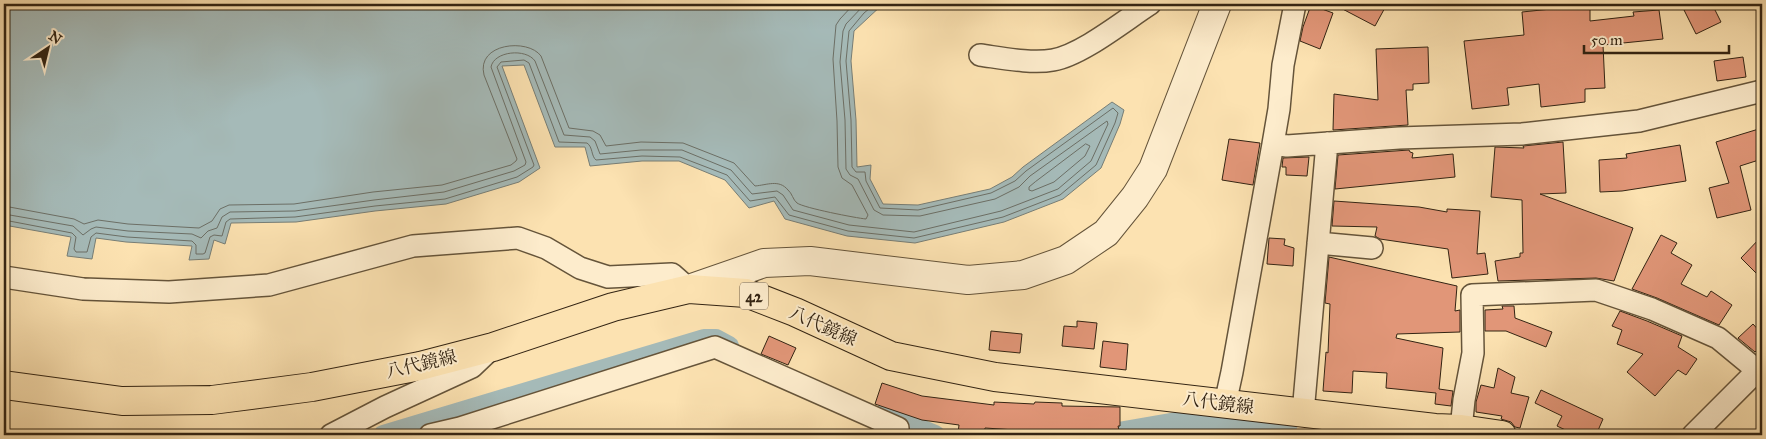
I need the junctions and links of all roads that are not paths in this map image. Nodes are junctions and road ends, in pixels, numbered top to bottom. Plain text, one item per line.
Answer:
1 (1150, 4) edge
2 (1217, 4) edge
3 (1295, 4) edge
4 (980, 55) dead end
5 (1762, 91) edge
6 (1327, 143) junction
7 (1272, 144) junction
8 (1318, 243) junction
9 (1372, 248) dead end
10 (4, 277) edge
11 (689, 289) junction
12 (493, 347) junction
13 (1760, 369) edge
14 (9, 389) edge
15 (1225, 404) junction
16 (1303, 413) junction
17 (1444, 431) edge
18 (332, 435) edge
19 (430, 435) edge
20 (898, 435) edge
21 (1502, 435) edge
22 (1693, 435) edge

1 - 4 street
2 - 11 street
3 - 7 street
5 - 6 street
6 - 7 street
6 - 8 street
7 - 15 street
8 - 9 street
8 - 16 street
10 - 11 street
11 - 12 main road, 八代鏡線 / 42
11 - 15 main road, 八代鏡線 / 42
12 - 14 main road, 八代鏡線 / 42
12 - 18 street
13 - 17 street
13 - 22 street
15 - 16 main road, 八代鏡線 / 42
16 - 17 main road, 八代鏡線 / 42
17 - 21 main road, 八代鏡線 / 42
19 - 20 street

